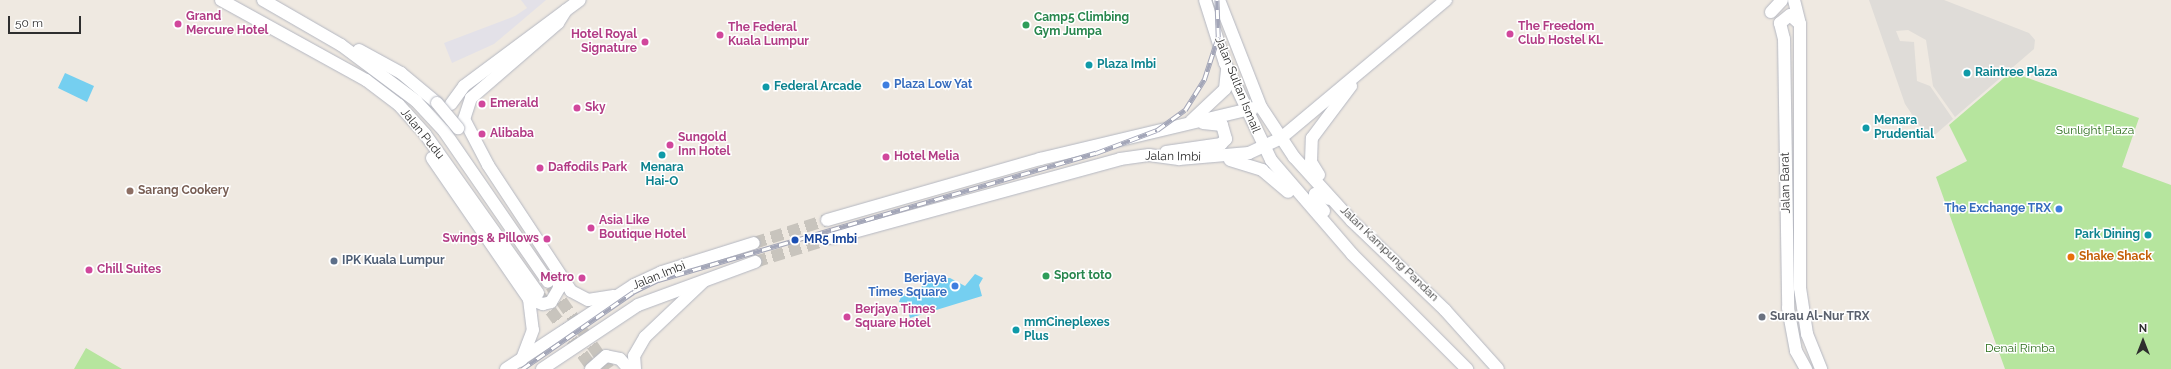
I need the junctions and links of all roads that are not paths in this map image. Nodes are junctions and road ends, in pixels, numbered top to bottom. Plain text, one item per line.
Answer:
1 (221, 0) edge
2 (263, 0) edge
3 (580, 0) edge
4 (1205, 0) edge
5 (1219, 0) edge
6 (1446, 0) edge
7 (1782, 0) edge
8 (1794, 0) edge
9 (566, 10) junction
10 (1771, 12) dead end
11 (1800, 24) junction
12 (341, 45) junction
13 (1226, 63) junction
14 (1366, 66) junction
15 (451, 104) dead end
16 (1261, 107) junction
17 (1246, 110) junction
18 (1190, 122) junction
19 (454, 127) junction
20 (1281, 138) junction
21 (1262, 148) junction
22 (1149, 155) junction
23 (1212, 157) junction
24 (466, 161) junction
25 (488, 165) junction
26 (1341, 207) junction
27 (827, 220) tunnel mouth
28 (1352, 221) junction
29 (832, 238) tunnel mouth
30 (754, 243) tunnel mouth
31 (1352, 254) junction
32 (755, 262) tunnel mouth
33 (558, 274) junction
34 (708, 278) junction
35 (548, 282) tunnel mouth
36 (533, 296) junction
37 (614, 296) junction
38 (1796, 351) junction
39 (521, 360) junction
40 (506, 369) edge
41 (542, 369) edge
42 (590, 369) edge
43 (630, 369) edge
44 (635, 369) edge
45 (1468, 369) edge
46 (1498, 369) edge
47 (1798, 369) edge
48 (1806, 369) edge
49 (1821, 369) edge

1 - 36 main road, Jalan Pudu
2 - 12 main road, Jalan Pudu
3 - 9 main road
4 - 13 main road, Jalan Sultan Ismail
5 - 16 main road, Jalan Sultan Ismail
6 - 14 main road, Jalan Imbi
7 - 10 main road
8 - 11 main road, Jalan Barat
9 - 15 main road
9 - 25 main road
11 - 38 main road, Jalan Barat
11 - 49 main road, Jalan Barat
12 - 19 main road, bridge
12 - 24 main road, Jalan Pudu
13 - 17 main road, Jalan Sultan Ismail
13 - 18 main road
14 - 20 main road, Jalan Imbi
14 - 26 main road
16 - 17 main road, Jalan Imbi
16 - 20 main road, Jalan Sultan Ismail
16 - 21 main road
17 - 18 main road, Jalan Imbi
17 - 21 main road, Jalan Sultan Ismail
18 - 22 main road
18 - 27 main road, Jalan Imbi
19 - 24 main road
19 - 25 main road
20 - 21 main road, Jalan Imbi
20 - 26 main road, Jalan Kampung Pandan
21 - 23 main road, Jalan Imbi
21 - 31 main road, Jalan Kampung Pandan
22 - 23 main road, Jalan Imbi
22 - 29 main road, Jalan Imbi
23 - 31 main road
24 - 35 main road, Jalan Pudu
25 - 33 main road
26 - 28 main road, Jalan Kampung Pandan
28 - 31 main road
28 - 46 main road, Jalan Kampung Pandan
30 - 37 main road, Jalan Imbi
31 - 45 main road, Jalan Kampung Pandan
32 - 34 main road, Jalan Imbi
33 - 36 main road
33 - 37 main road
34 - 41 main road, Jalan Imbi
34 - 44 main road
36 - 39 main road
37 - 39 main road, Jalan Imbi
38 - 47 main road
38 - 48 main road, Jalan Barat
39 - 40 main road, Jalan Imbi
42 - 43 main road

